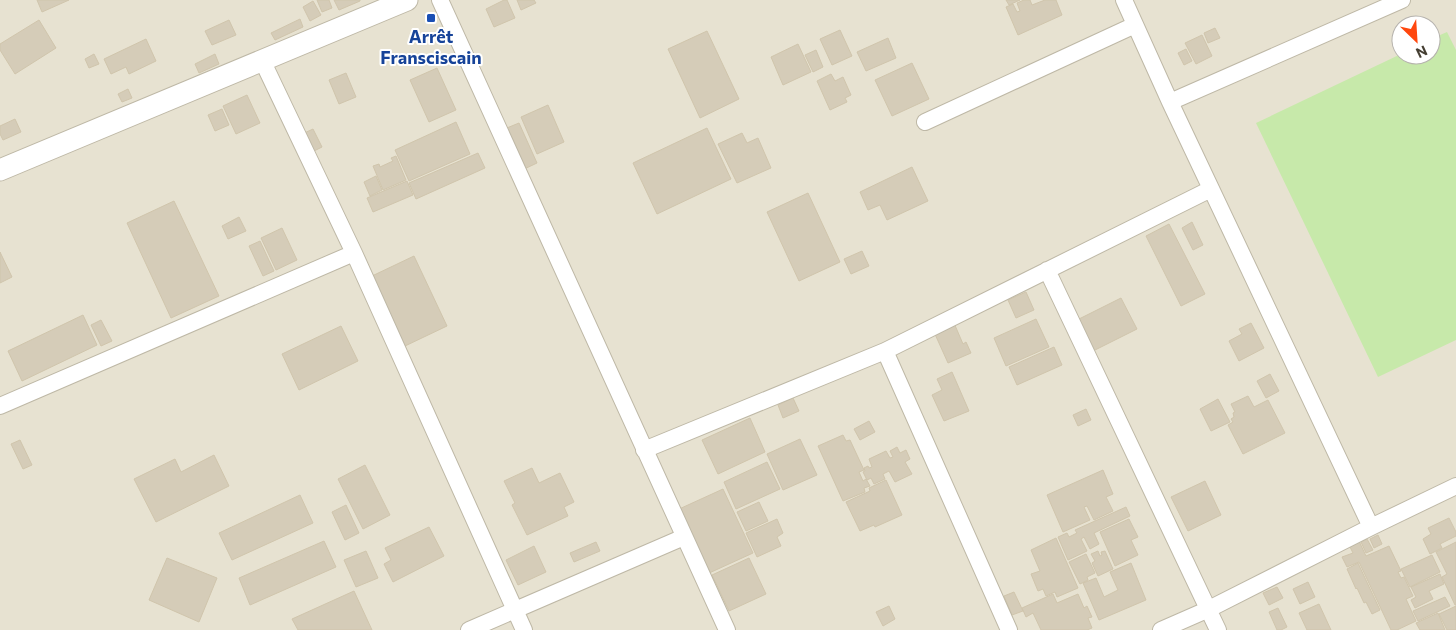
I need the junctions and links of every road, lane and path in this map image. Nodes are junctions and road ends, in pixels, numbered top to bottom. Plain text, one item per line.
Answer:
1 (407, 0) edge
2 (440, 0) edge
3 (1124, 0) edge
4 (1402, 0) edge
5 (1135, 25) junction
6 (262, 60) junction
7 (1170, 102) junction
8 (926, 122) dead end
9 (0, 170) edge
10 (1211, 188) junction
11 (354, 253) junction
12 (1047, 270) junction
13 (885, 351) junction
14 (0, 406) edge
15 (644, 450) junction
16 (1456, 486) edge
17 (1370, 527) junction
18 (684, 537) junction
19 (1209, 609) junction
20 (515, 610) junction
21 (469, 630) edge
22 (524, 630) edge
23 (727, 630) edge
24 (1009, 630) edge
25 (1161, 630) edge
26 (1218, 630) edge

1 - 6 street
2 - 15 street
3 - 5 street
4 - 7 street
5 - 7 street
5 - 8 street
6 - 9 street
6 - 11 street
7 - 10 street
10 - 12 street
10 - 17 street
11 - 14 street
11 - 20 street
12 - 13 street
12 - 19 street
13 - 15 street
13 - 24 street
15 - 18 street
16 - 17 street
17 - 19 street
18 - 20 street
18 - 23 street
19 - 25 street
19 - 26 street
20 - 21 street
20 - 22 street

